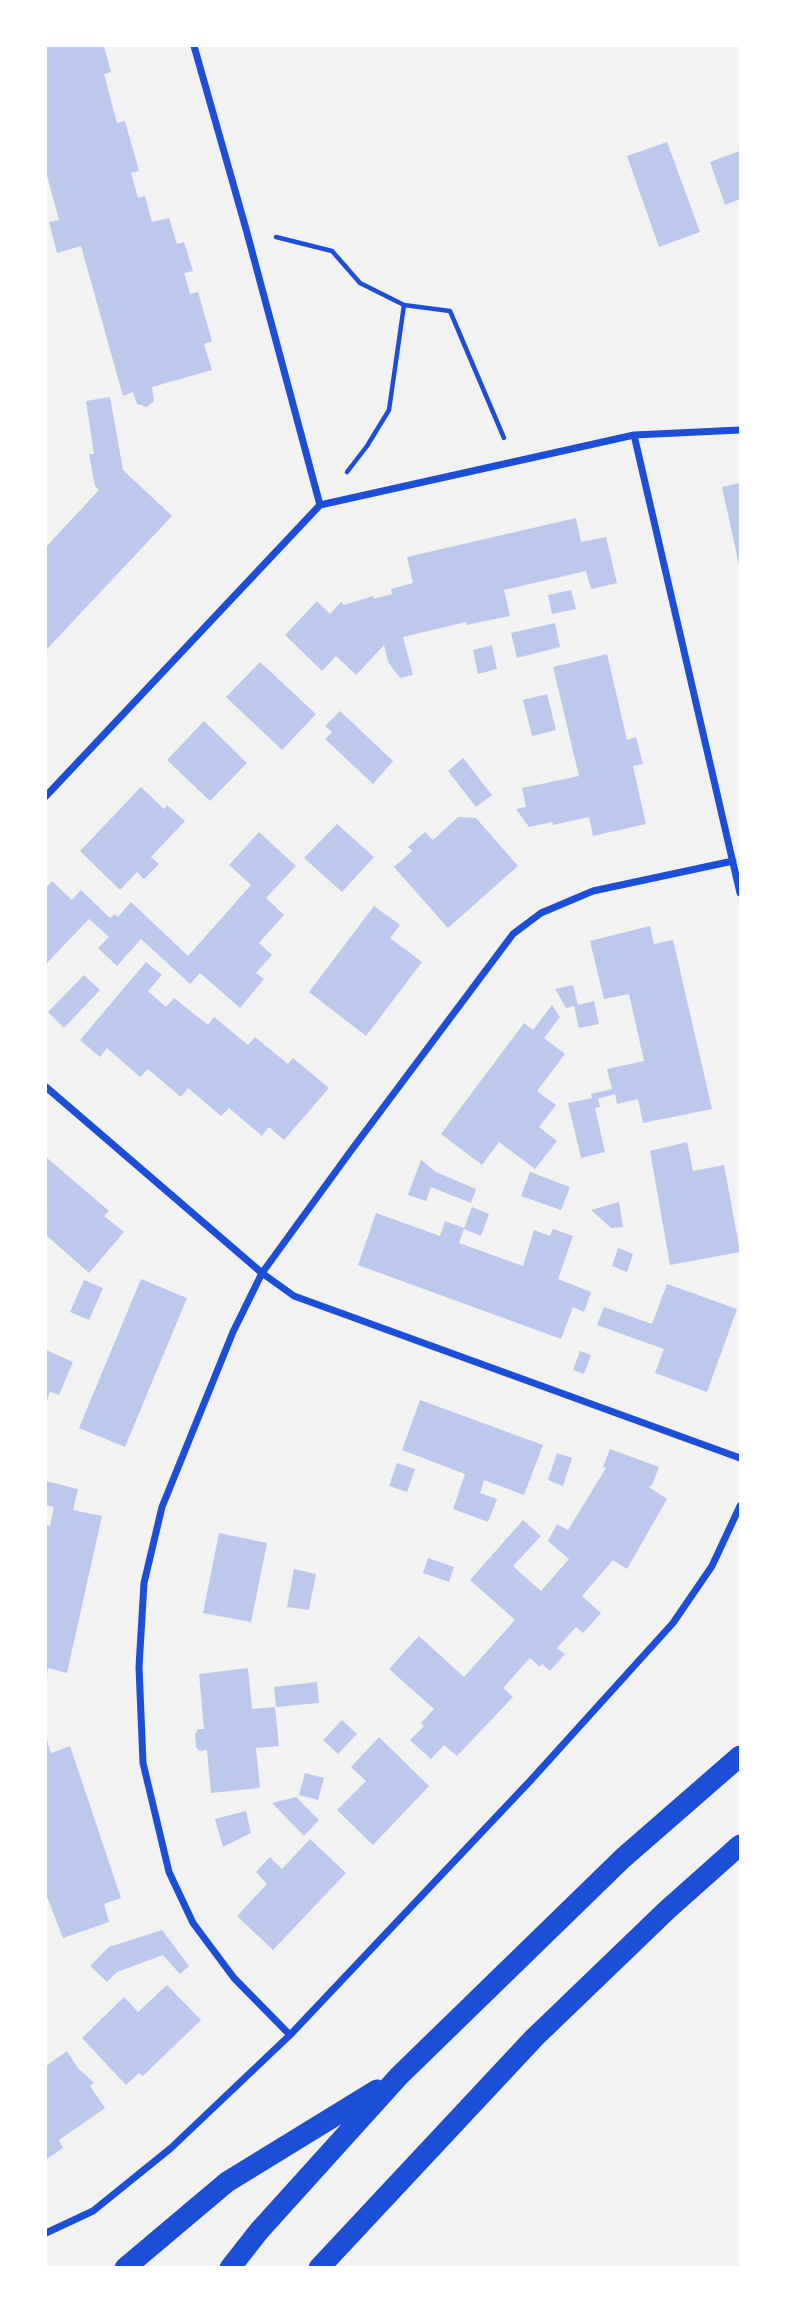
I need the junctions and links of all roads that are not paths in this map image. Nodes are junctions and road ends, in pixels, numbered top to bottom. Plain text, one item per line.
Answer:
1 (194, 46) edge
2 (740, 430) edge
3 (634, 435) junction
4 (320, 505) junction
5 (46, 796) edge
6 (733, 861) junction
7 (740, 893) edge
8 (46, 1087) edge
9 (262, 1273) junction
10 (740, 1458) edge
11 (740, 1506) edge
12 (740, 1756) edge
13 (740, 1845) edge
14 (290, 2035) junction
15 (399, 2076) junction
16 (46, 2233) edge
17 (125, 2267) edge
18 (230, 2267) edge
19 (319, 2267) edge

1 - 4 street
2 - 3 street
3 - 4 street
3 - 6 street
4 - 5 street
6 - 7 street
6 - 9 street
8 - 9 street
9 - 10 street
9 - 14 street
11 - 14 street
12 - 15 highway
13 - 19 highway
14 - 16 street
15 - 17 highway
15 - 18 highway

